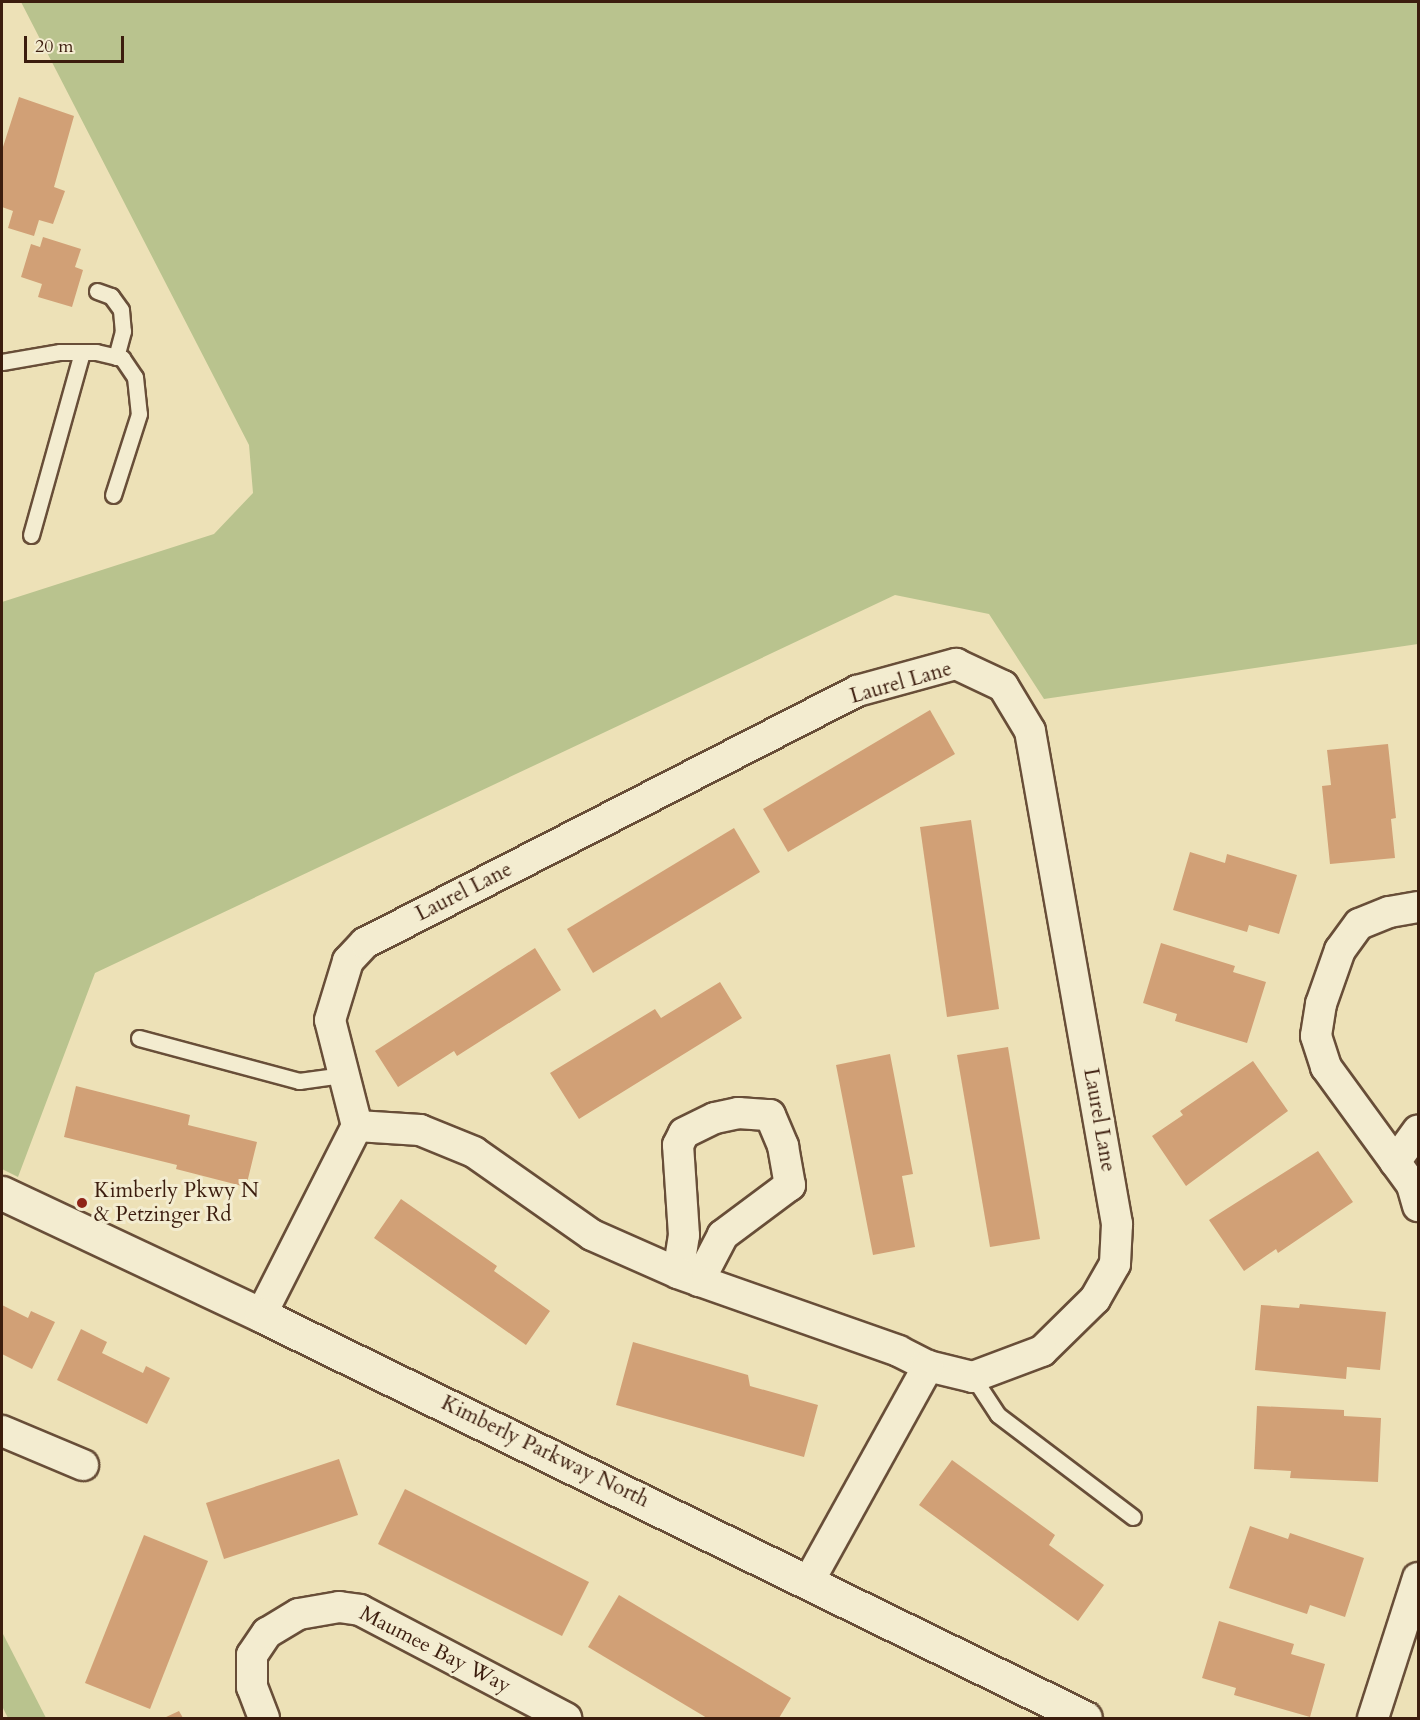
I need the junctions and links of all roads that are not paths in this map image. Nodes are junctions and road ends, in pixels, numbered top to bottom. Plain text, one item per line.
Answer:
1 (97, 291) dead end
2 (82, 352) junction
3 (116, 357) junction
4 (2, 362) edge
5 (113, 495) dead end
6 (31, 535) dead end
7 (1419, 907) edge
8 (139, 1038) dead end
9 (342, 1075) junction
10 (357, 1126) junction
11 (1419, 1130) edge
12 (1395, 1162) junction
13 (2, 1193) edge
14 (1419, 1206) edge
15 (688, 1277) junction
16 (261, 1315) junction
17 (928, 1366) junction
18 (973, 1377) junction
19 (2, 1431) edge
20 (83, 1465) dead end
21 (1133, 1517) dead end
22 (809, 1581) junction
23 (1417, 1595) edge
24 (264, 1719) edge
25 (566, 1719) edge
26 (1085, 1719) edge
27 (1373, 1719) edge

1 - 3 lane
2 - 3 lane
2 - 4 lane
2 - 6 lane
3 - 5 lane
7 - 12 street
8 - 9 lane
9 - 10 street, Laurel Lane
9 - 18 street, Laurel Lane
10 - 15 street
10 - 16 street
11 - 12 street
12 - 14 street
13 - 16 street, Kimberly Parkway North
15 - 15 street
15 - 17 street
16 - 22 street, Kimberly Parkway North
17 - 18 street
17 - 22 street
18 - 21 lane
19 - 20 street
22 - 26 street, Kimberly Parkway North
23 - 27 street
24 - 25 street, Maumee Bay Way

